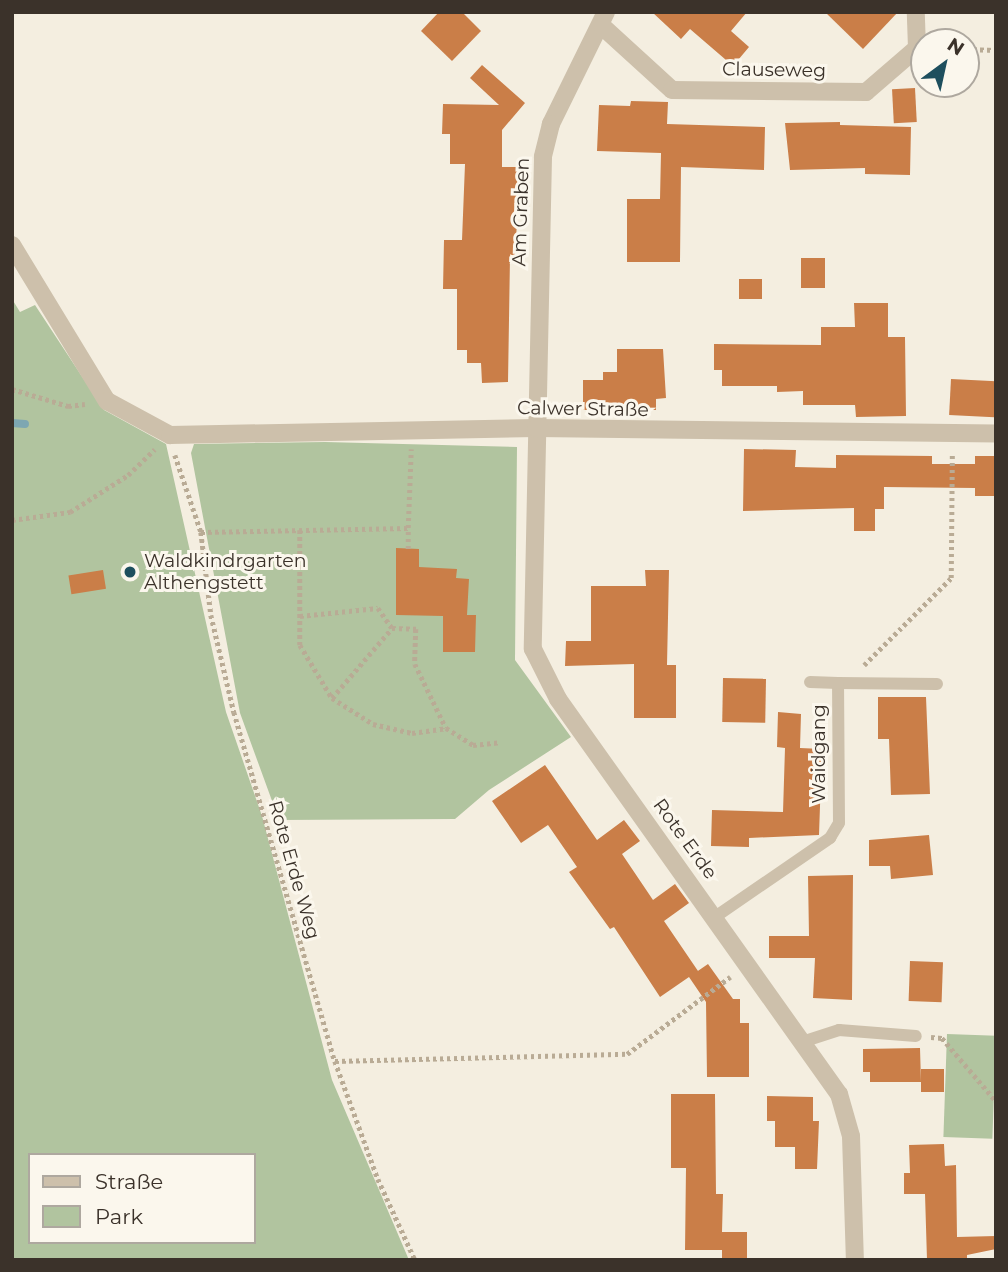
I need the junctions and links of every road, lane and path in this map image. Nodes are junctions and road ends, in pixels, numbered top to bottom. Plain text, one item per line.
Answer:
1 (916, 12) edge
2 (604, 20) edge
3 (12, 245) edge
4 (12, 389) edge
5 (107, 401) junction
6 (536, 428) junction
7 (170, 435) junction
8 (996, 435) edge
9 (953, 436) junction
10 (411, 461) dead end
11 (182, 477) dead end
12 (12, 520) edge
13 (408, 527) junction
14 (300, 530) junction
15 (201, 532) junction
16 (408, 549) dead end
17 (300, 616) junction
18 (392, 628) junction
19 (810, 682) dead end
20 (838, 683) junction
21 (937, 684) dead end
22 (331, 698) junction
23 (446, 728) junction
24 (500, 743) dead end
25 (715, 917) junction
26 (748, 965) junction
27 (916, 1036) joint
28 (802, 1042) junction
29 (335, 1061) junction
30 (996, 1101) edge
31 (415, 1260) edge
32 (855, 1260) edge

1 - 2 street, Clauseweg
2 - 6 street, Am Graben
3 - 5 street
4 - 5 path
5 - 7 street
6 - 7 street, Calwer Straße
6 - 9 street, Calwer Straße
6 - 25 street, Rote Erde
7 - 12 path
8 - 9 street, Calwer Straße
9 - 20 path
10 - 13 path
11 - 15 path, Rote Erde Weg
13 - 14 path
13 - 16 path
14 - 15 path
14 - 17 path
15 - 29 path, Rote Erde Weg
17 - 18 path
17 - 22 path
18 - 22 path
18 - 23 path
19 - 20 lane, Waidgang
20 - 21 lane
20 - 25 lane, Waidgang
22 - 23 path
23 - 24 path
25 - 26 street, Rote Erde
26 - 28 street, Rote Erde
26 - 29 path
27 - 28 lane
27 - 30 path
28 - 32 street, Rote Erde
29 - 31 path, Rote Erde Weg

